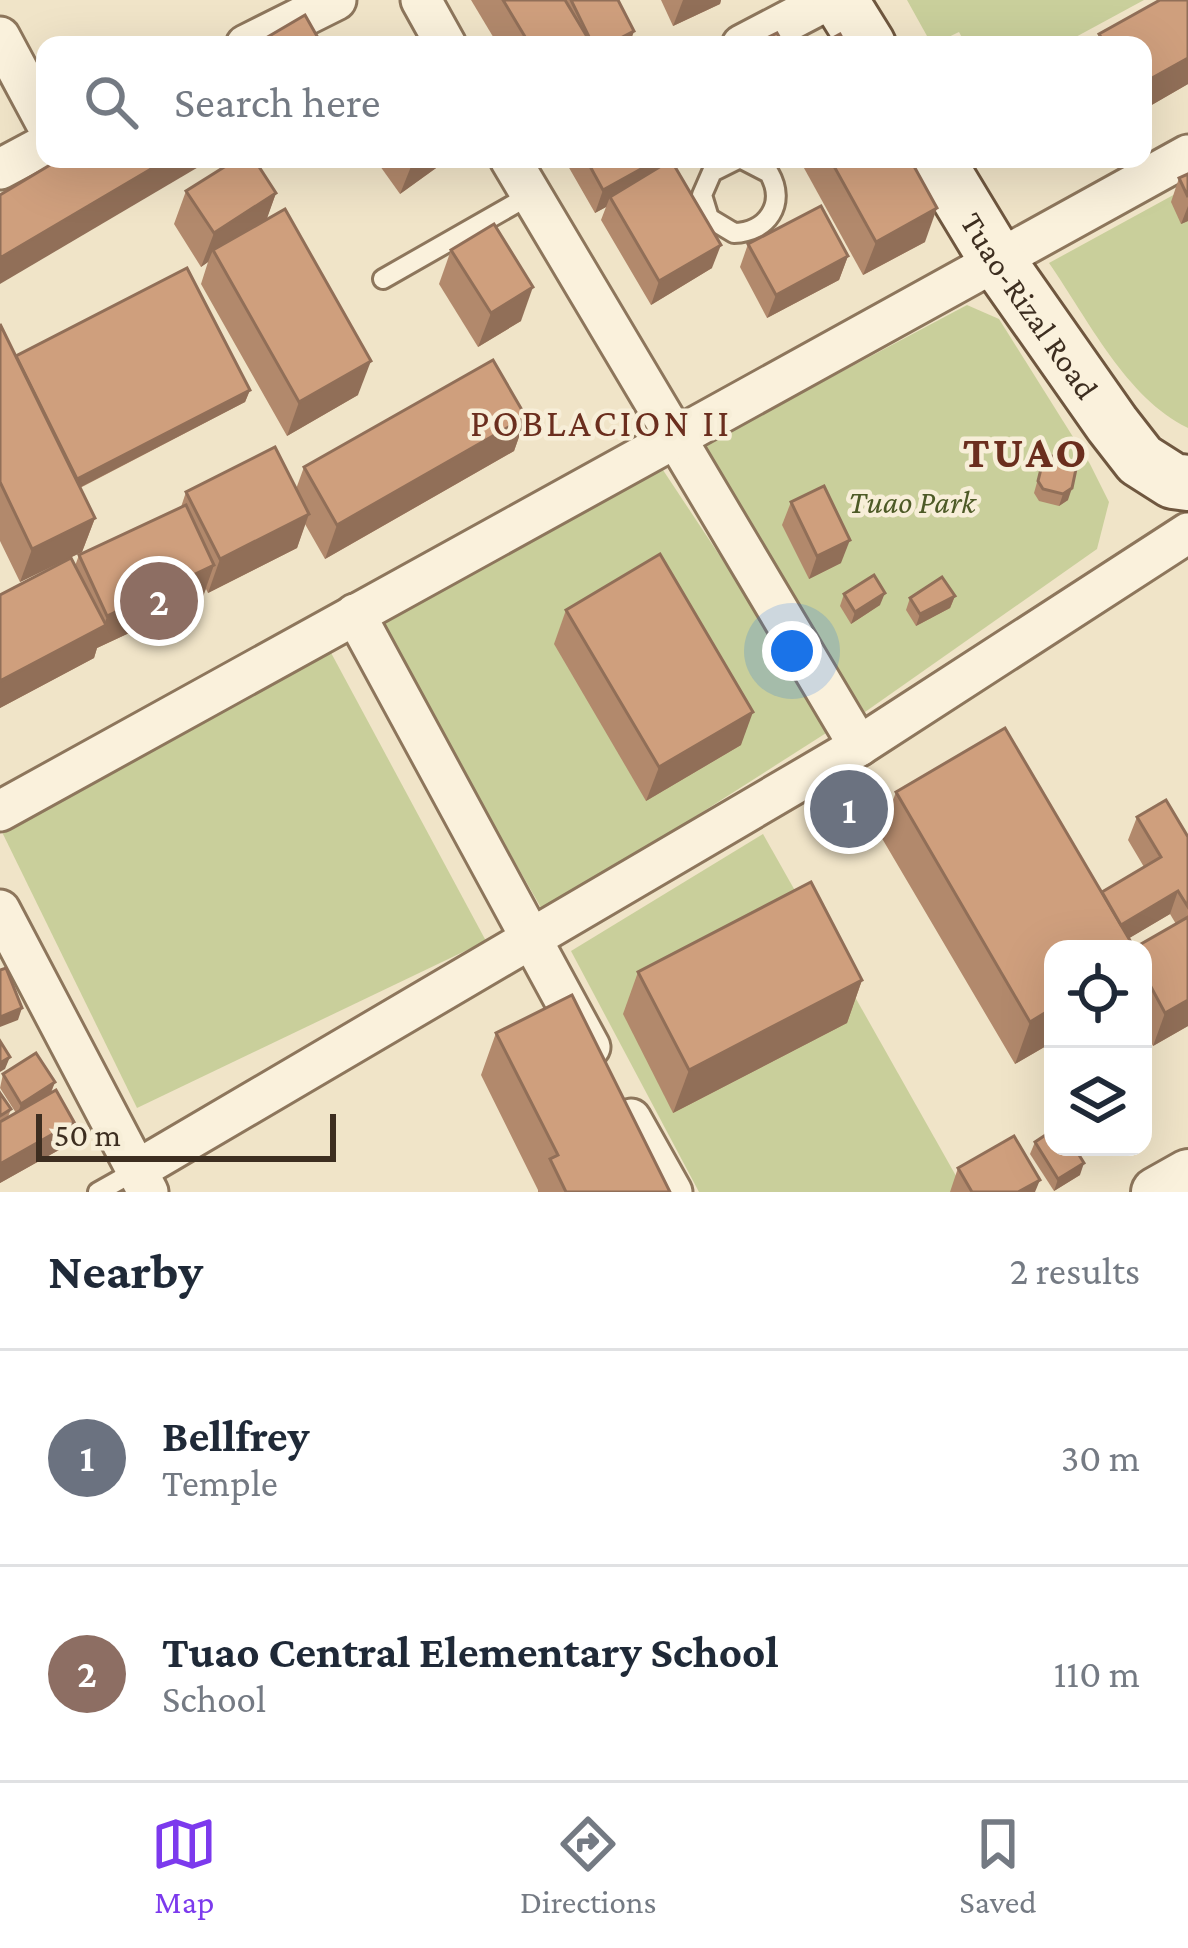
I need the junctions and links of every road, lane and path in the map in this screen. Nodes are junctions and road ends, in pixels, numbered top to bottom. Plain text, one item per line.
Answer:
1 (336, 0) edge
2 (421, 0) edge
3 (827, 0) edge
4 (840, 0) edge
5 (264, 36) edge
6 (441, 36) edge
7 (759, 36) edge
8 (862, 36) edge
9 (0, 37) edge
10 (36, 104) edge
11 (36, 151) edge
12 (1188, 155) edge
13 (941, 168) edge
14 (0, 169) edge
15 (524, 171) edge
16 (997, 260) junction
17 (383, 279) dead end
18 (673, 440) junction
19 (1188, 483) edge
20 (1188, 533) edge
21 (355, 614) junction
22 (859, 746) junction
23 (0, 811) edge
24 (0, 910) edge
25 (531, 941) junction
26 (1188, 1174) edge
27 (142, 1181) edge
28 (98, 1192) edge
29 (672, 1192) edge
30 (1156, 1192) edge

1 - 5 street
2 - 6 street
3 - 7 street
4 - 8 main road
9 - 10 street
11 - 14 street
12 - 16 street
13 - 16 main road, Tuao-Rizal Road
15 - 17 lane
15 - 18 street
16 - 18 street
16 - 19 main road, Tuao-Rizal Road
18 - 21 street
18 - 22 street
20 - 22 street
21 - 23 street
21 - 25 street
22 - 25 street
24 - 27 street
25 - 27 street
25 - 29 street
26 - 30 street
27 - 28 lane

